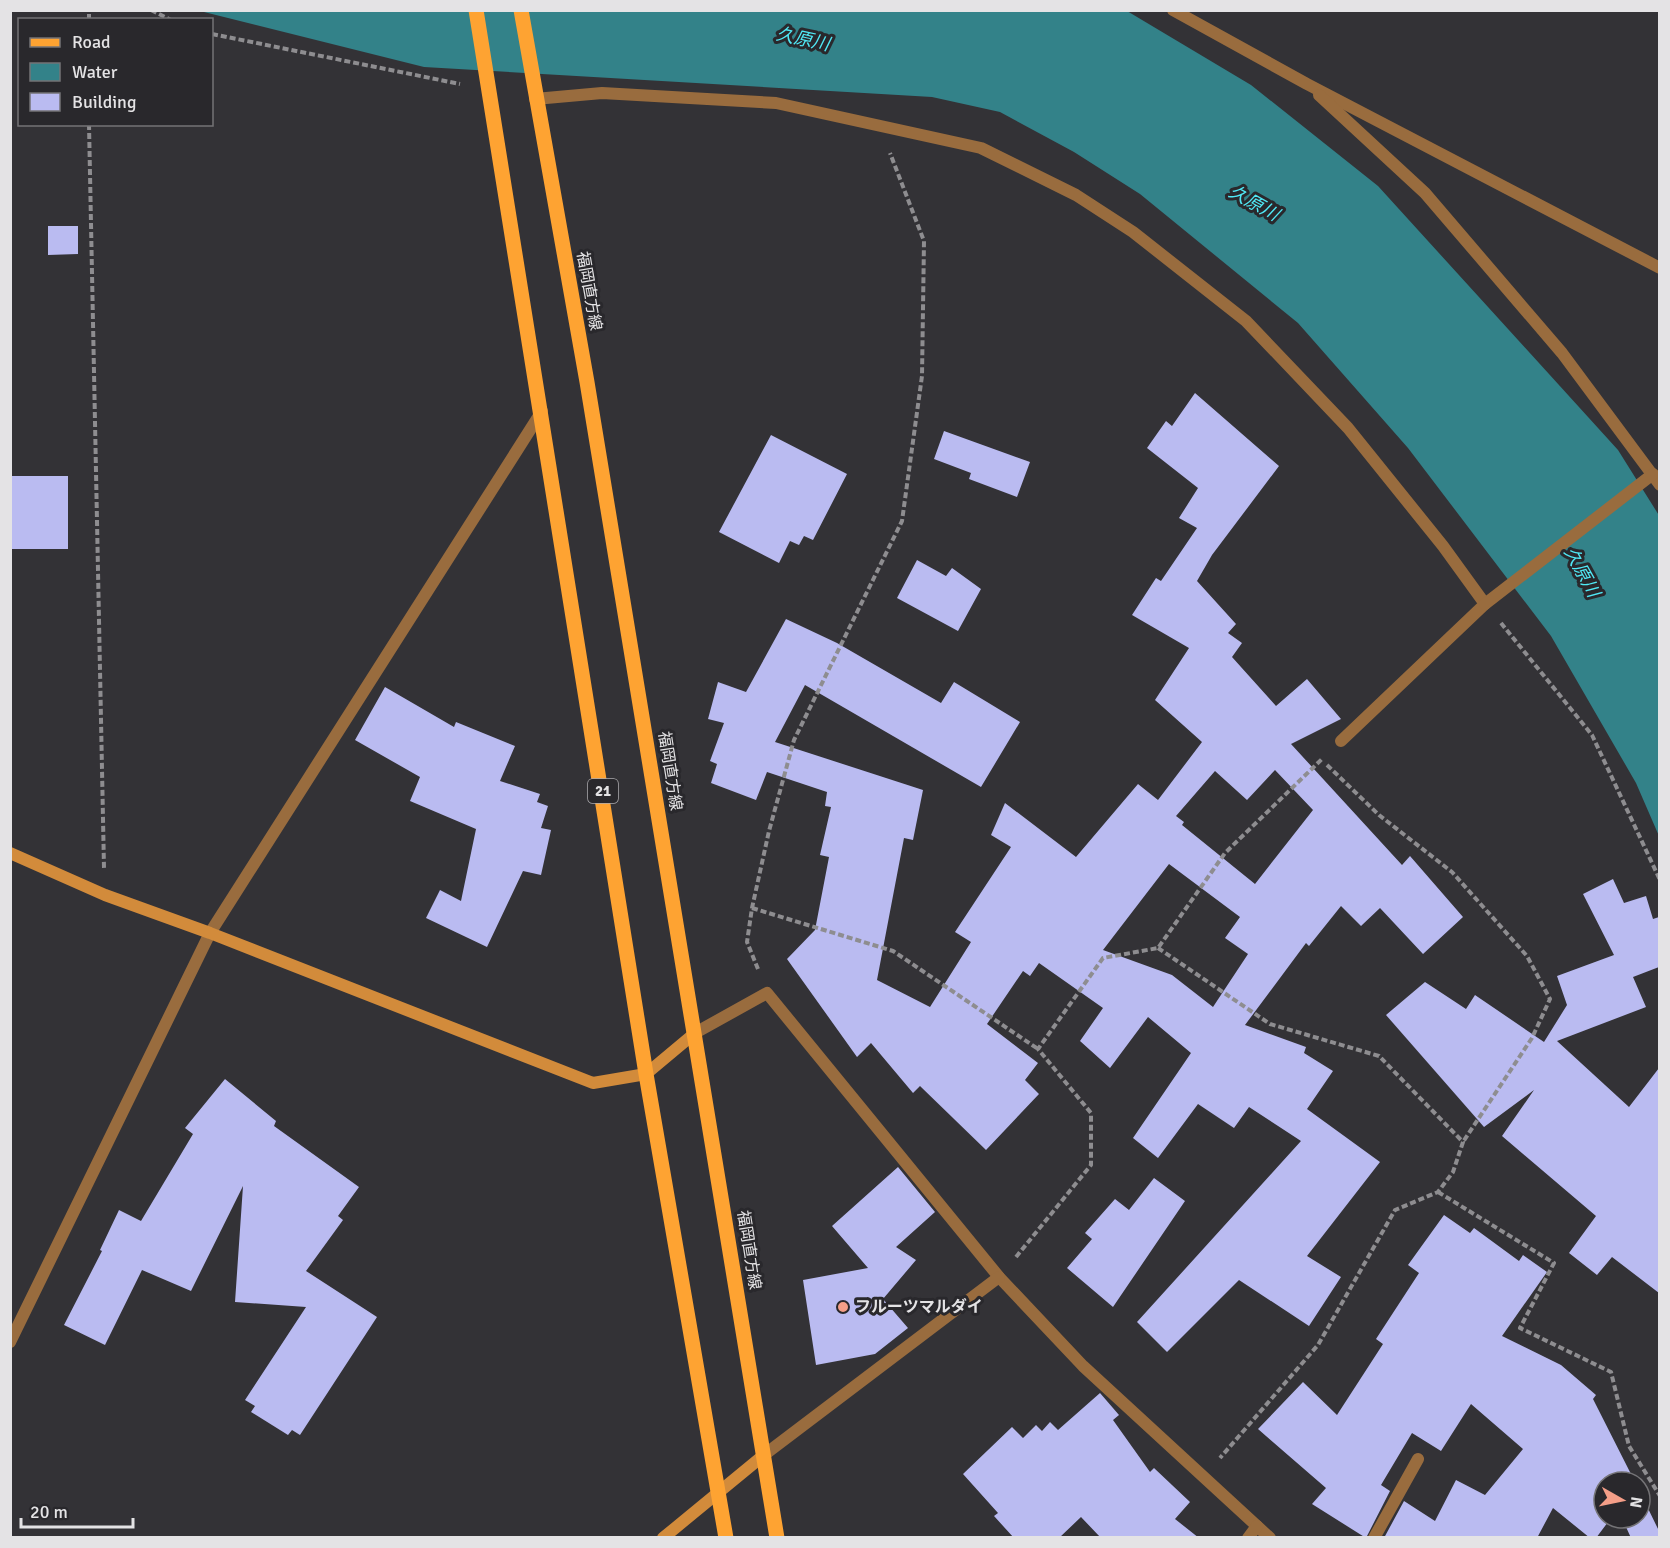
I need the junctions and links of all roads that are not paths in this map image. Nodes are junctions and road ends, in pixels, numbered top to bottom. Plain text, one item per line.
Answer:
1 (476, 10) edge
2 (521, 10) edge
3 (1173, 10) edge
4 (1307, 84) junction
5 (534, 92) junction
6 (1659, 268) edge
7 (542, 411) junction
8 (1656, 479) edge
9 (1485, 604) junction
10 (1341, 741) road end
11 (10, 853) edge
12 (210, 933) junction
13 (695, 1033) junction
14 (646, 1074) junction
15 (999, 1277) junction
16 (10, 1342) edge
17 (764, 1455) junction
18 (1418, 1459) dead end
19 (718, 1492) junction
20 (1257, 1526) junction
21 (663, 1538) edge
22 (726, 1538) edge
23 (777, 1538) edge
24 (1248, 1538) edge
25 (1270, 1538) edge
26 (1374, 1538) edge

1 - 7 main road, 21
2 - 5 main road, 福岡直方線
3 - 4 street
4 - 6 street
4 - 8 street
5 - 9 street
5 - 13 main road, 福岡直方線
7 - 12 street
7 - 14 main road, 21
8 - 9 street
9 - 10 street
11 - 12 street
12 - 14 street
12 - 16 street
13 - 14 street
13 - 15 street
13 - 17 main road, 福岡直方線
14 - 19 main road, 21
15 - 17 street
15 - 20 street
17 - 19 street
17 - 23 main road, 福岡直方線
18 - 26 street
19 - 21 street
19 - 22 main road, 21
20 - 24 street
20 - 25 street

